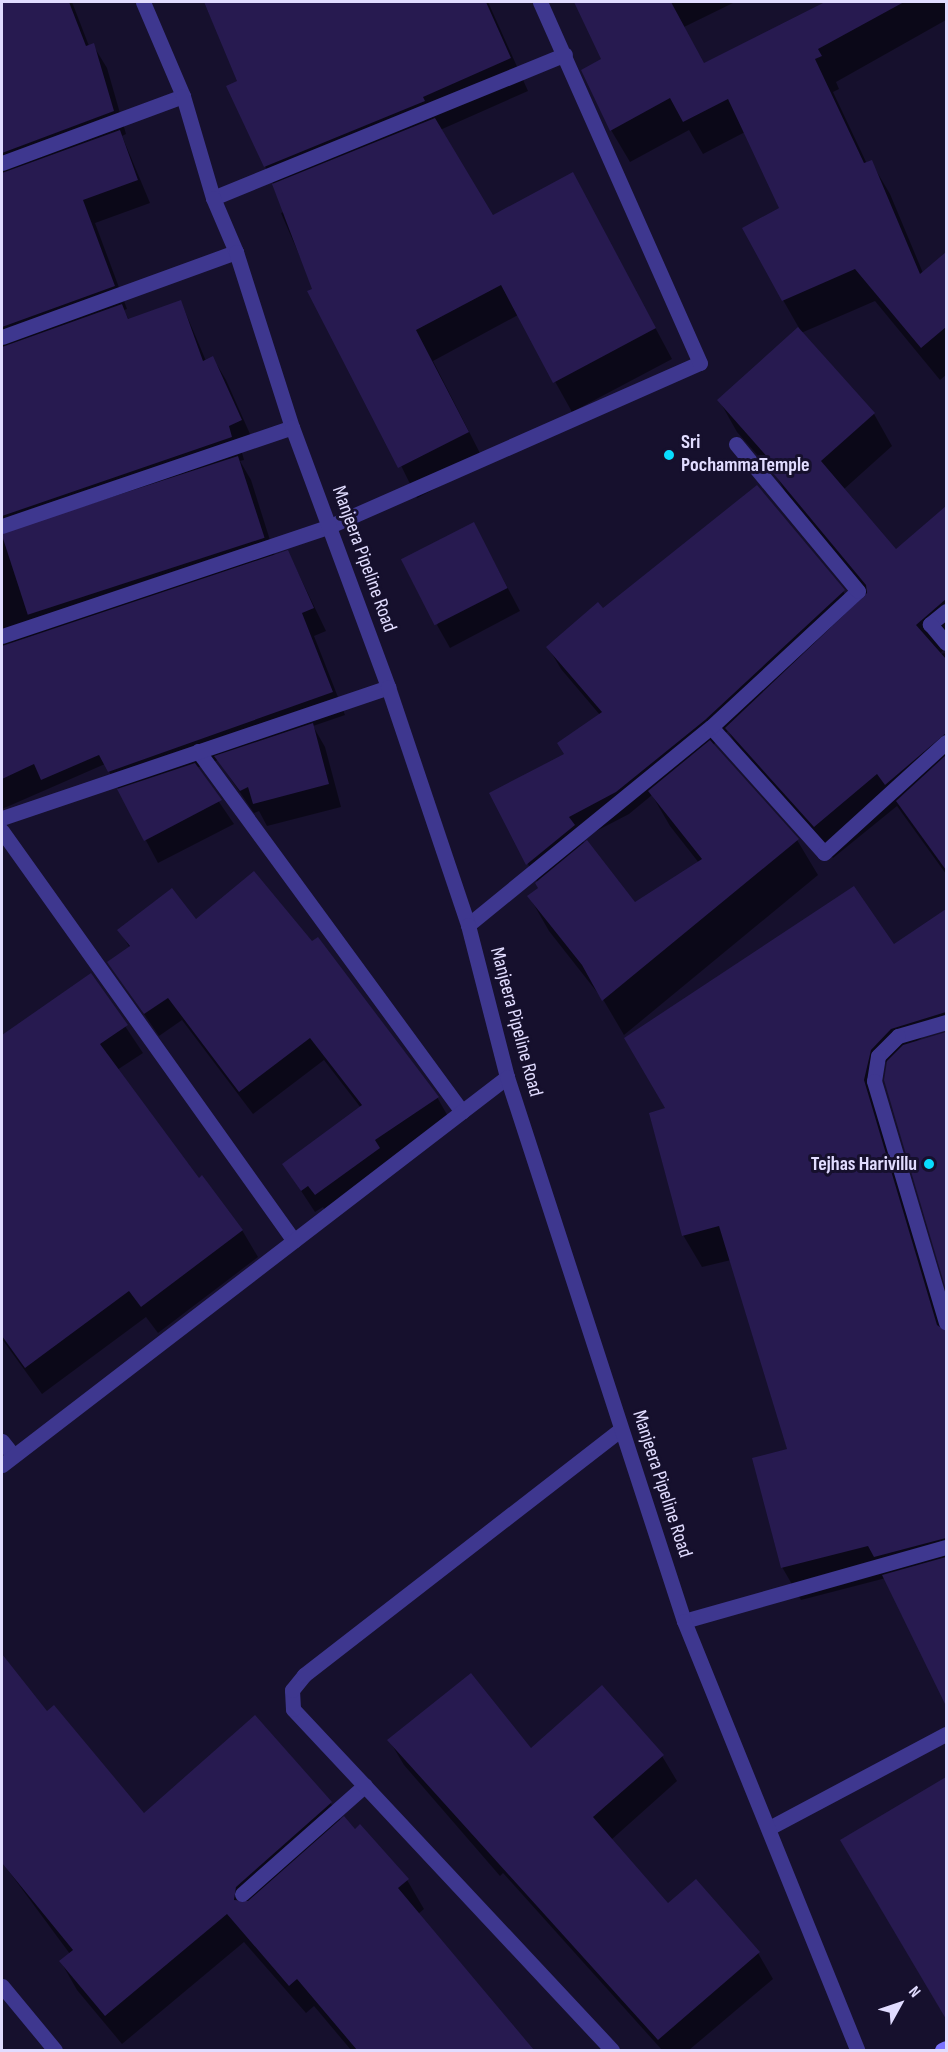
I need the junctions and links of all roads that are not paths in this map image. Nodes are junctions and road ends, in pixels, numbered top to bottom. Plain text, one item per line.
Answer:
1 (143, 2) edge
2 (540, 2) edge
3 (565, 54) junction
4 (183, 96) junction
5 (2, 163) edge
6 (213, 198) junction
7 (236, 252) junction
8 (2, 337) edge
9 (292, 427) junction
10 (736, 444) dead end
11 (2, 526) edge
12 (330, 526) junction
13 (946, 611) edge
14 (2, 636) edge
15 (946, 643) edge
16 (388, 687) junction
17 (711, 727) junction
18 (946, 742) edge
19 (198, 751) junction
20 (2, 818) edge
21 (2, 831) edge
22 (468, 926) junction
23 (946, 1022) edge
24 (507, 1077) junction
25 (462, 1112) junction
26 (294, 1241) junction
27 (946, 1322) edge
28 (621, 1429) junction
29 (2, 1441) edge
30 (7, 1460) edge
31 (946, 1547) edge
32 (684, 1621) junction
33 (946, 1734) edge
34 (365, 1785) junction
35 (769, 1828) junction
36 (242, 1894) dead end
37 (2, 1986) edge
38 (946, 2048) edge
39 (55, 2050) edge
40 (612, 2050) edge
41 (857, 2050) edge
42 (942, 2050) edge

1 - 4 street, Manjeera Pipeline Road
2 - 3 street
3 - 6 street
3 - 12 street
4 - 5 street
4 - 6 street, Manjeera Pipeline Road
6 - 7 street, Manjeera Pipeline Road
7 - 8 street
7 - 9 street, Manjeera Pipeline Road
9 - 11 street
9 - 12 street, Manjeera Pipeline Road
10 - 17 street
12 - 14 street
12 - 16 street, Manjeera Pipeline Road
13 - 15 street
16 - 19 street
16 - 22 street, Manjeera Pipeline Road
17 - 18 street
17 - 22 street
19 - 20 street
19 - 25 street
21 - 26 street
22 - 24 street, Manjeera Pipeline Road
23 - 27 street
24 - 25 street
24 - 28 street, Manjeera Pipeline Road
25 - 26 street
26 - 30 street
28 - 32 street, Manjeera Pipeline Road
28 - 34 street
29 - 30 street
31 - 32 street
32 - 35 street, Manjeera Pipeline Road
33 - 35 street
34 - 36 street
34 - 40 street
35 - 41 street, Manjeera Pipeline Road
37 - 39 street
38 - 42 main road

